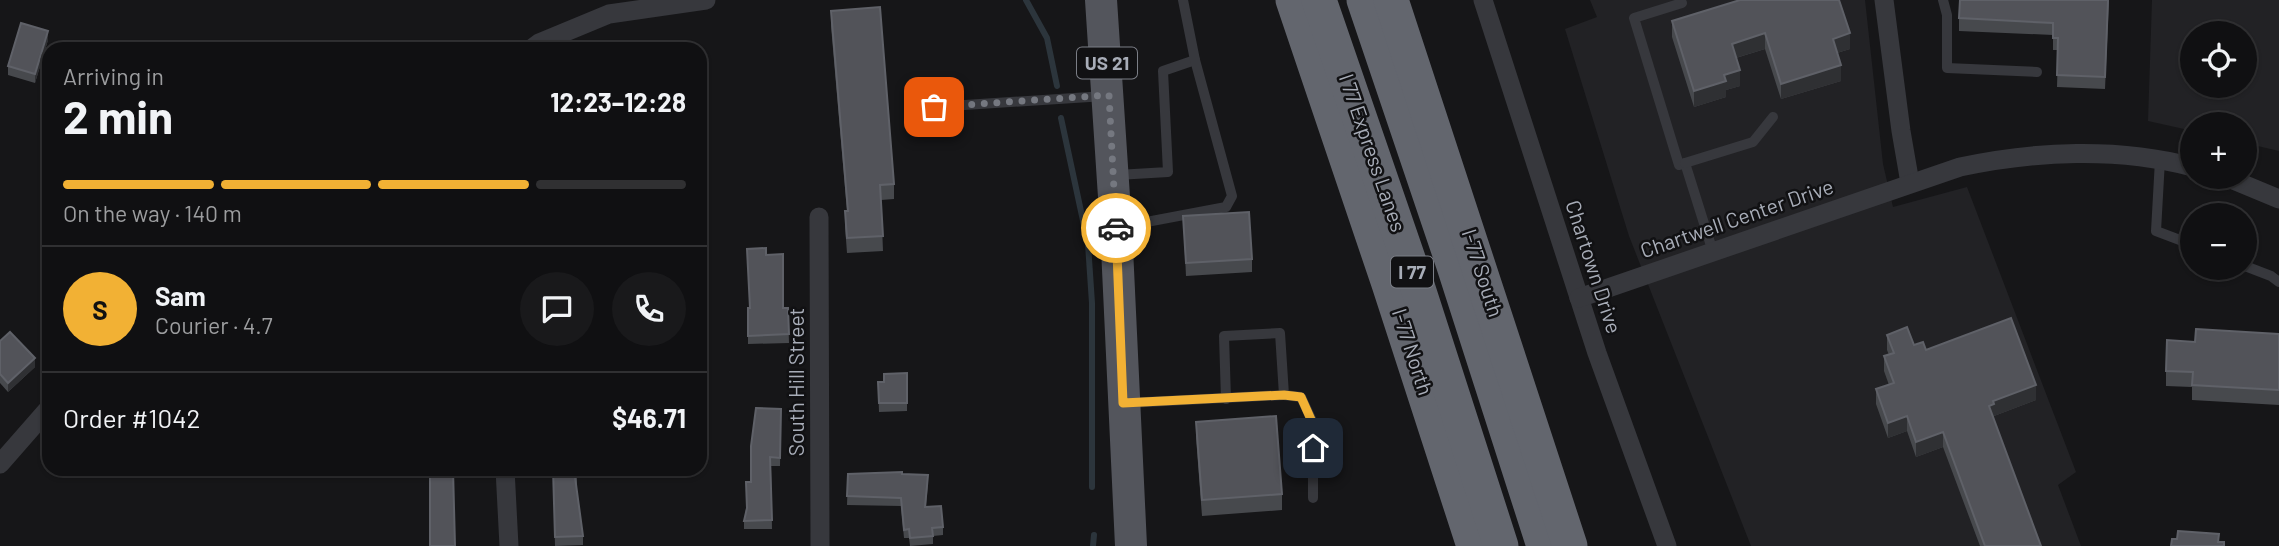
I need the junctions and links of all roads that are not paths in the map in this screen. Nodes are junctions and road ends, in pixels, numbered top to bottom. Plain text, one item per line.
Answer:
1 (706, 0) edge
2 (1101, 0) edge
3 (1183, 0) edge
4 (1293, 0) edge
5 (1320, 0) edge
6 (1364, 0) edge
7 (1391, 0) edge
8 (1483, 0) edge
9 (1885, 0) edge
10 (1943, 0) edge
11 (1682, 3) dead end
12 (542, 42) edge
13 (1195, 60) junction
14 (2037, 72) dead end
15 (1109, 95) junction
16 (934, 107) dead end
17 (1773, 117) dead end
18 (2160, 160) junction
19 (1685, 163) junction
20 (2180, 164) edge
21 (1113, 176) junction
22 (1910, 183) junction
23 (2255, 189) edge
24 (2279, 199) edge
25 (819, 217) dead end
26 (1116, 228) junction
27 (2180, 241) edge
28 (1713, 252) junction
29 (2257, 271) edge
30 (2279, 282) edge
31 (1579, 298) junction
32 (1284, 395) junction
33 (1226, 399) junction
34 (1123, 403) junction
35 (42, 416) edge
36 (1444, 453) junction
37 (0, 464) edge
38 (505, 476) edge
39 (1313, 498) dead end
40 (509, 546) edge
41 (820, 546) edge
42 (1130, 546) edge
43 (1464, 546) edge
44 (1474, 546) edge
45 (1501, 546) edge
46 (1544, 546) edge
47 (1570, 546) edge
48 (1667, 546) edge

1 - 12 street
2 - 15 main road, US 21
3 - 13 lane
4 - 36 highway, I-77 North / I 77
5 - 45 highway, I 77 Express Lanes / I 77
6 - 46 highway, I 77 Express Lanes / I 77
7 - 47 highway, I-77 South
8 - 31 street, Chartown Drive
9 - 22 street
10 - 14 lane
11 - 19 lane
13 - 21 lane
13 - 26 lane
15 - 16 lane
15 - 21 main road, US 21
17 - 19 lane
18 - 20 street, Chartwell Center Drive
18 - 22 street, Chartwell Center Drive
18 - 27 lane
19 - 28 lane
21 - 26 main road, US 21
22 - 28 street, Chartwell Center Drive
23 - 24 street
25 - 41 street, South Hill Street
26 - 34 main road, US 21
28 - 31 street, Chartwell Center Drive
29 - 30 lane
31 - 48 street, Chartown Drive
32 - 33 lane
32 - 33 lane
32 - 39 lane
33 - 34 lane
34 - 42 main road, US 21
35 - 37 street
36 - 43 highway
36 - 44 highway, I-77 North / I 77
38 - 40 street

